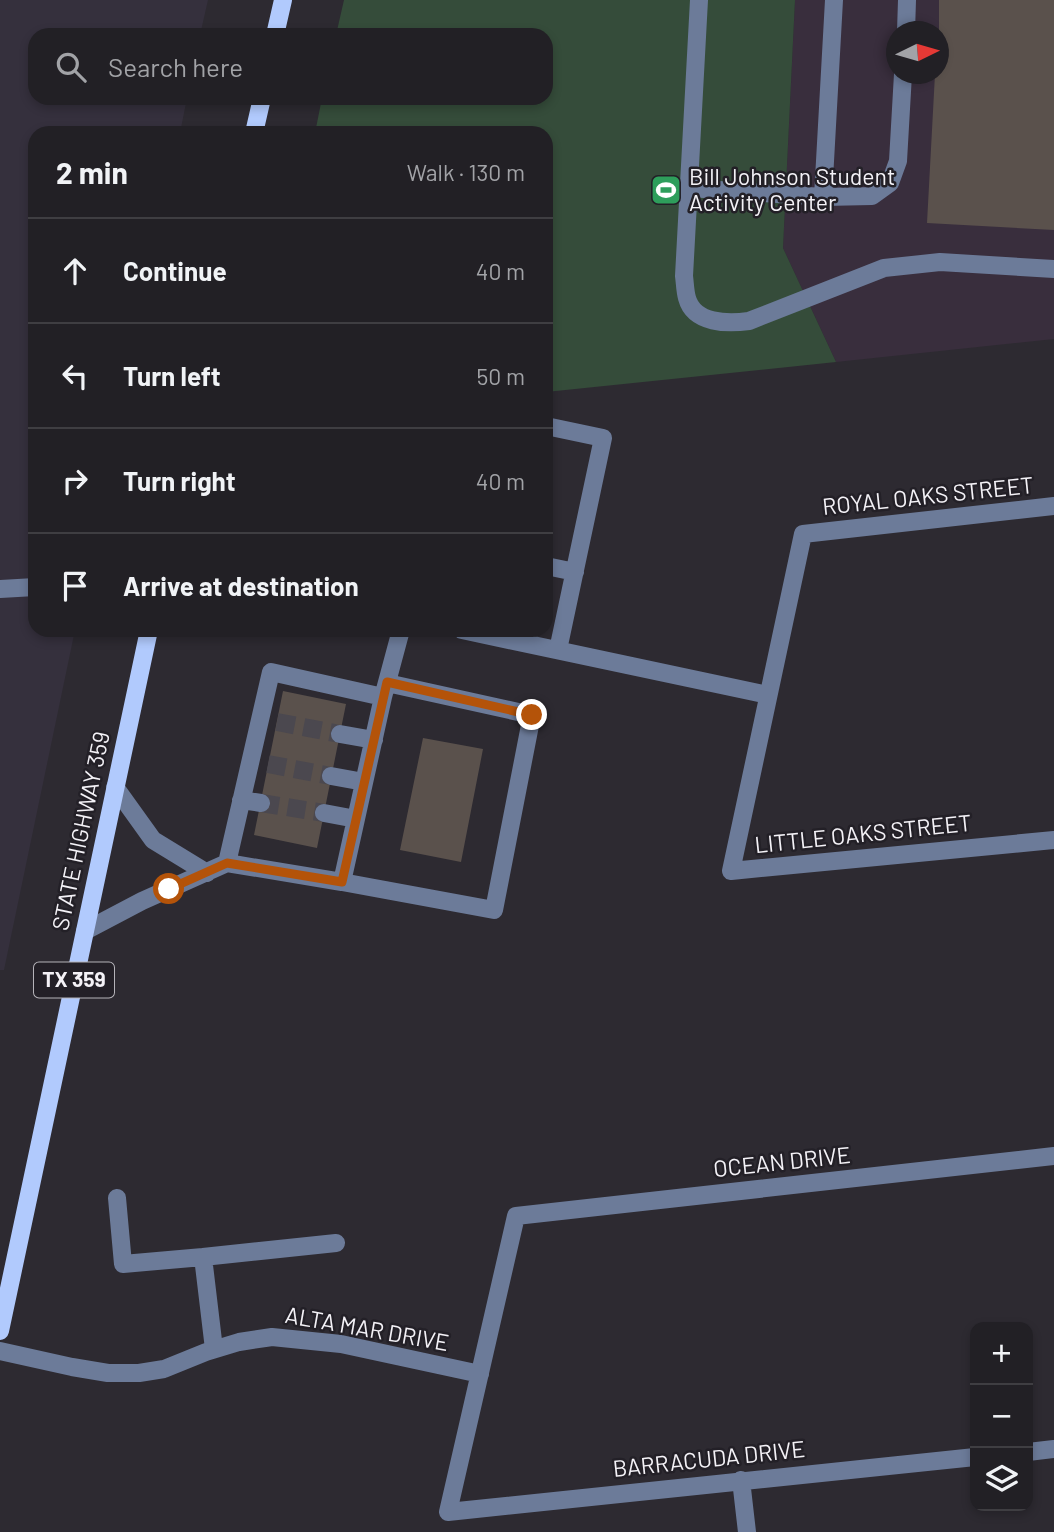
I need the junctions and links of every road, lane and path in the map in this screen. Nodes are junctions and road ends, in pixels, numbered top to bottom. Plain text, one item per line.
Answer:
1 (283, 0) edge
2 (699, 0) edge
3 (834, 0) edge
4 (907, 0) edge
5 (906, 21) edge
6 (277, 28) edge
7 (902, 84) edge
8 (260, 105) edge
9 (256, 126) edge
10 (689, 188) junction
11 (823, 197) junction
12 (1054, 269) edge
13 (553, 427) edge
14 (1054, 506) edge
15 (553, 567) edge
16 (575, 572) junction
17 (28, 587) edge
18 (0, 589) edge
19 (148, 637) edge
20 (399, 637) edge
21 (496, 637) edge
22 (558, 650) junction
23 (385, 690) junction
24 (768, 695) junction
25 (340, 734) tunnel mouth
26 (374, 740) junction
27 (331, 776) tunnel mouth
28 (364, 782) junction
29 (116, 787) junction
30 (242, 800) junction
31 (261, 803) tunnel mouth
32 (324, 813) tunnel mouth
33 (356, 819) junction
34 (1054, 840) edge
35 (227, 863) junction
36 (207, 873) junction
37 (342, 882) junction
38 (85, 930) junction
39 (1054, 1156) edge
40 (117, 1198) dead end
41 (336, 1243) dead end
42 (203, 1257) junction
43 (0, 1331) edge
44 (214, 1349) junction
45 (0, 1351) edge
46 (480, 1374) junction
47 (1054, 1449) edge
48 (1033, 1451) edge
49 (970, 1457) edge
50 (741, 1480) junction
51 (747, 1532) edge

1 - 6 main road
2 - 10 street
3 - 11 street
4 - 5 street
7 - 11 street
8 - 9 main road
10 - 11 street
10 - 12 street
13 - 16 street
14 - 24 street, ROYAL OAKS STREET
15 - 16 street
16 - 22 street
17 - 18 street
19 - 29 main road, STATE HIGHWAY 359 / TX 359
20 - 23 street
21 - 22 street
22 - 24 street
23 - 26 street
23 - 30 street
23 - 37 street
24 - 34 street, LITTLE OAKS STREET
25 - 26 street
26 - 28 street
27 - 28 street
28 - 33 street
29 - 36 street
29 - 38 main road, STATE HIGHWAY 359 / TX 359
30 - 31 street
30 - 35 street
32 - 33 street
33 - 37 street
35 - 36 street
35 - 37 street
36 - 38 street
38 - 43 main road, STATE HIGHWAY 359 / TX 359
39 - 46 street, OCEAN DRIVE
40 - 42 street
41 - 42 street
42 - 44 street
44 - 45 street, ALTA MAR DRIVE
44 - 46 street, ALTA MAR DRIVE
46 - 50 street, BARRACUDA DRIVE
47 - 48 street
49 - 50 street, BARRACUDA DRIVE
50 - 51 street

